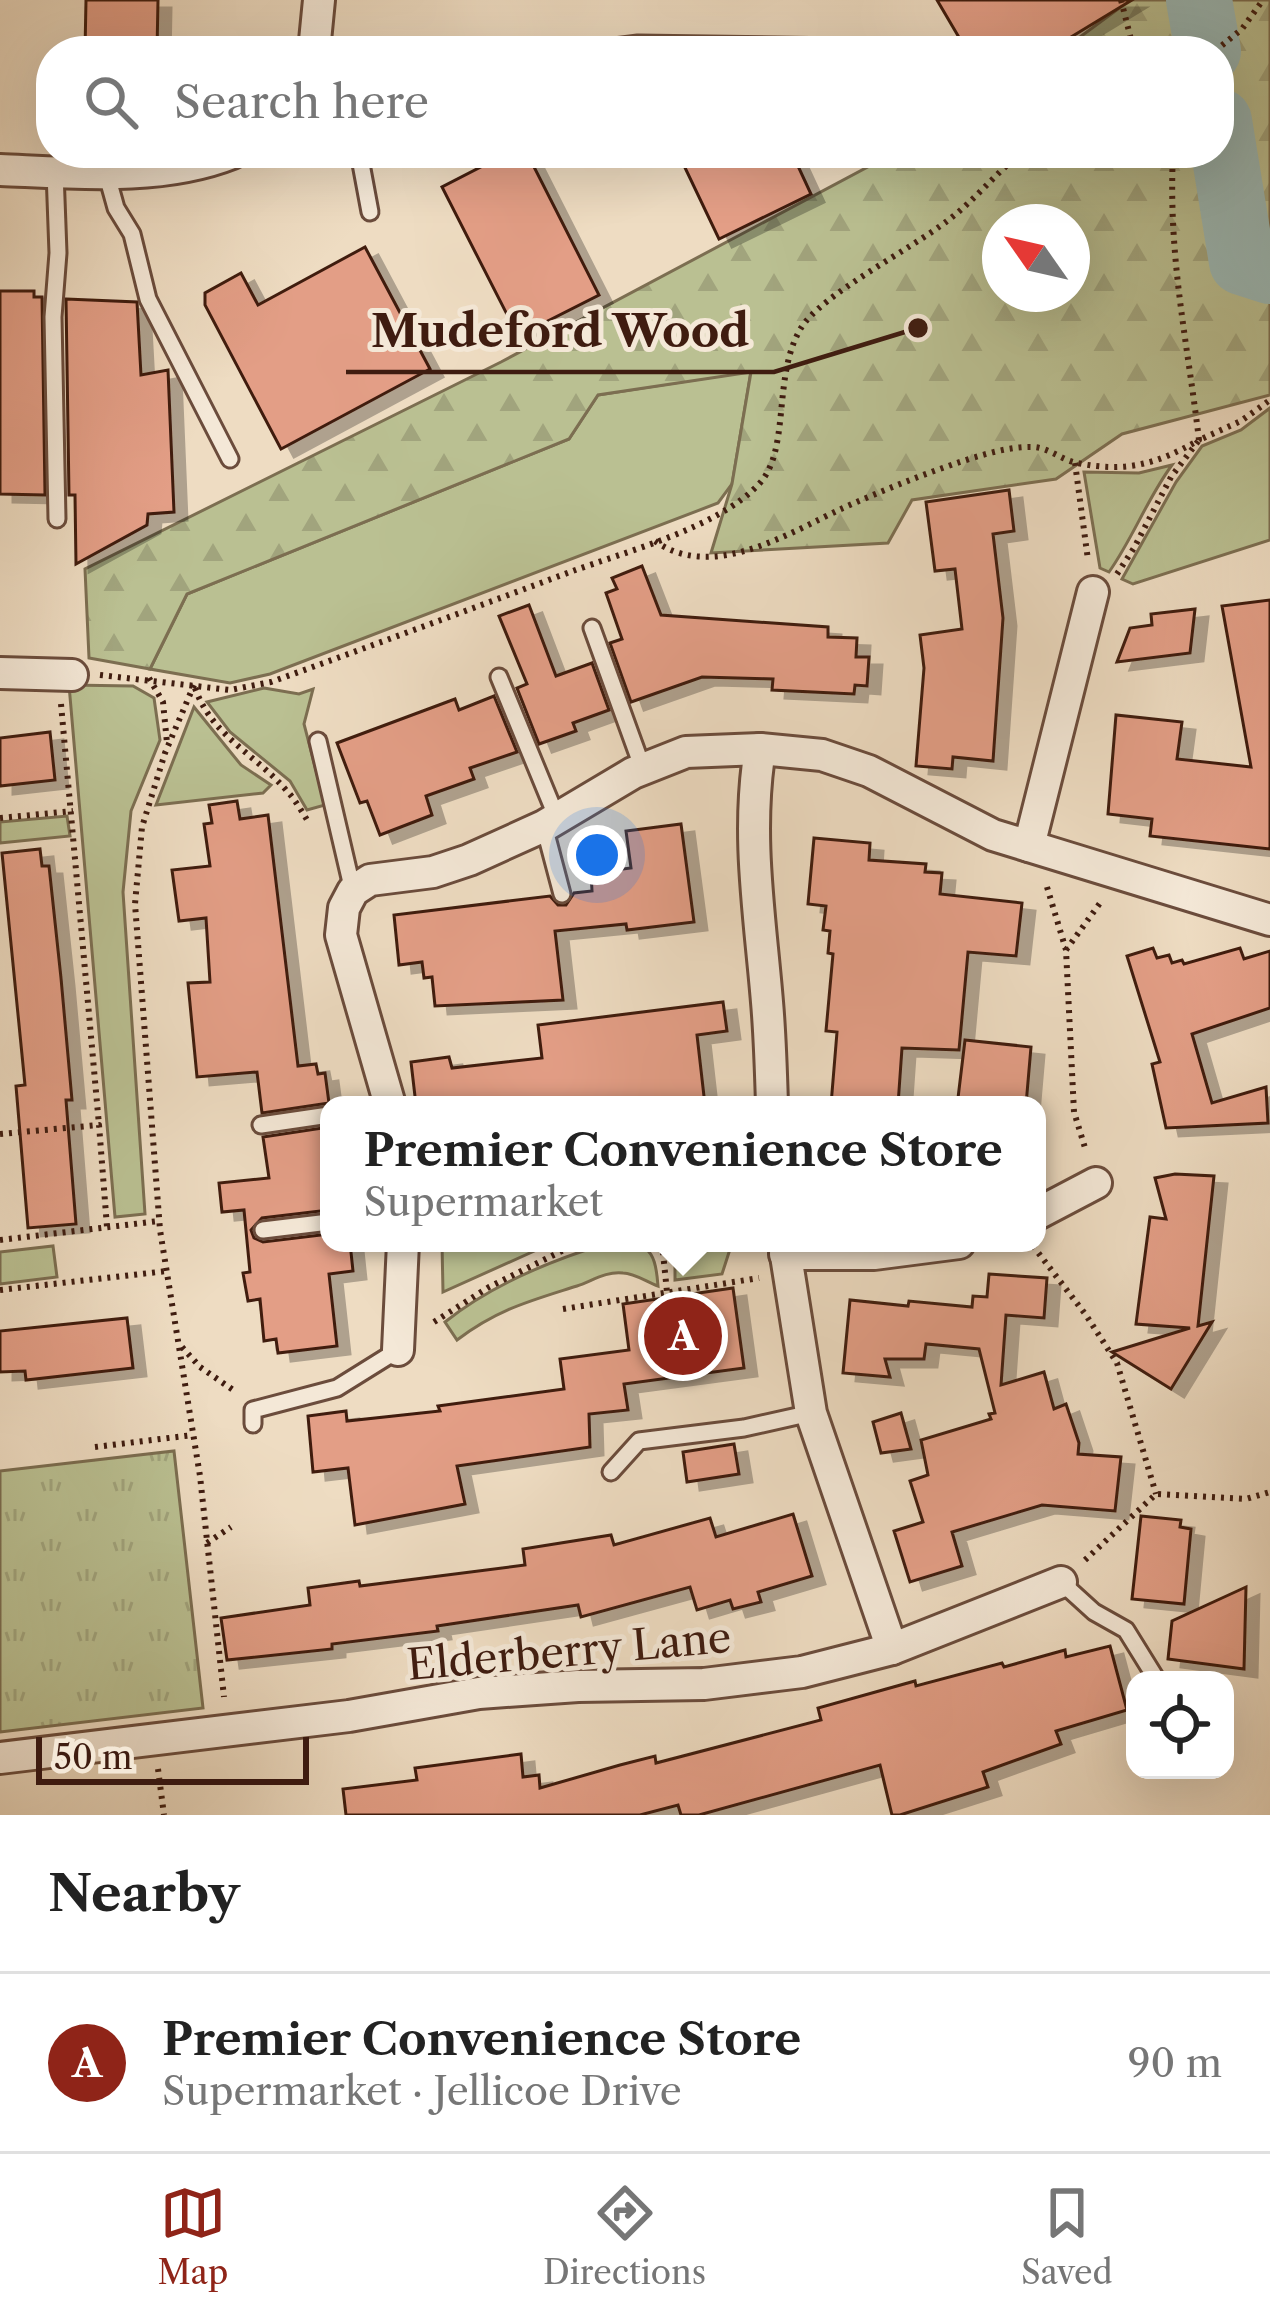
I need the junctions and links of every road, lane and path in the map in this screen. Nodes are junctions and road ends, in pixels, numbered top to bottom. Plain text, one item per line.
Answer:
1 (319, 0) edge
2 (1121, 0) edge
3 (1263, 0) edge
4 (315, 36) edge
5 (1130, 36) edge
6 (1232, 36) edge
7 (169, 168) edge
8 (362, 168) edge
9 (1005, 168) edge
10 (1172, 168) edge
11 (0, 170) edge
12 (55, 172) junction
13 (106, 172) junction
14 (370, 212) dead end
15 (1270, 400) edge
16 (1198, 440) junction
17 (230, 459) dead end
18 (1075, 463) junction
19 (57, 520) dead end
20 (654, 541) junction
21 (1094, 592) junction
22 (592, 628) dead end
23 (0, 673) edge
24 (65, 675) junction
25 (499, 677) dead end
26 (148, 678) junction
27 (194, 685) junction
28 (318, 741) dead end
29 (760, 749) junction
30 (165, 753) junction
31 (643, 769) junction
32 (73, 811) junction
33 (0, 818) edge
34 (550, 822) junction
35 (313, 837) dead end
36 (1032, 846) junction
37 (1122, 874) junction
38 (353, 891) junction
39 (562, 894) dead end
40 (1270, 920) edge
41 (1066, 950) junction
42 (387, 1096) edge
43 (772, 1096) edge
44 (320, 1116) edge
45 (99, 1124) junction
46 (261, 1125) dead end
47 (0, 1134) edge
48 (1096, 1183) joint
49 (1046, 1209) edge
50 (160, 1221) junction
51 (320, 1223) edge
52 (107, 1227) junction
53 (263, 1230) dead end
54 (0, 1240) edge
55 (403, 1252) edge
56 (561, 1252) edge
57 (663, 1252) edge
58 (786, 1252) edge
59 (844, 1252) edge
60 (889, 1252) edge
61 (1038, 1252) edge
62 (167, 1271) junction
63 (763, 1277) dead end
64 (0, 1291) edge
65 (668, 1292) junction
66 (563, 1309) dead end
67 (180, 1344) junction
68 (398, 1350) junction
69 (811, 1413) junction
70 (256, 1416) joint
71 (194, 1435) junction
72 (95, 1447) dead end
73 (611, 1472) dead end
74 (1270, 1492) edge
75 (1156, 1494) junction
76 (231, 1527) dead end
77 (207, 1543) junction
78 (1061, 1582) junction
79 (892, 1649) junction
80 (1151, 1671) edge
81 (227, 1730) junction
82 (155, 1742) junction
83 (0, 1758) edge
84 (164, 1815) edge

1 - 4 street
2 - 5 path
3 - 6 path
7 - 13 street
8 - 14 lane
9 - 20 path
10 - 16 path
11 - 12 street
12 - 13 street
12 - 19 lane
13 - 17 lane
15 - 16 path
16 - 18 path
16 - 21 path
18 - 20 path
18 - 21 path
20 - 27 path
21 - 36 street
22 - 31 lane
23 - 24 street
24 - 26 path
24 - 32 path
25 - 34 lane
26 - 27 path
26 - 30 path
27 - 30 path
27 - 35 path
28 - 38 lane
29 - 31 street
29 - 36 street
29 - 43 street
30 - 50 path
31 - 34 street
32 - 33 path
32 - 45 path
34 - 38 street
34 - 39 lane
36 - 37 street
36 - 41 path
37 - 40 street
37 - 41 path
38 - 42 street
41 - 48 path
44 - 46 lane
45 - 47 path
45 - 52 path
48 - 49 street
50 - 52 path
50 - 62 path
51 - 53 lane
52 - 54 path
55 - 68 street
56 - 68 path
57 - 65 path
58 - 69 street
59 - 60 street
61 - 75 path
62 - 64 path
62 - 67 path
63 - 65 path
65 - 66 path
67 - 70 path
67 - 71 path
68 - 70 lane
69 - 73 lane
69 - 79 street
71 - 72 path
71 - 77 path
74 - 75 path
75 - 78 path
76 - 77 path
77 - 81 path
78 - 79 street, Elderberry Lane
78 - 80 lane
79 - 81 street, Elderberry Lane
81 - 82 street, Elderberry Lane
82 - 83 street, Elderberry Lane
82 - 84 path

